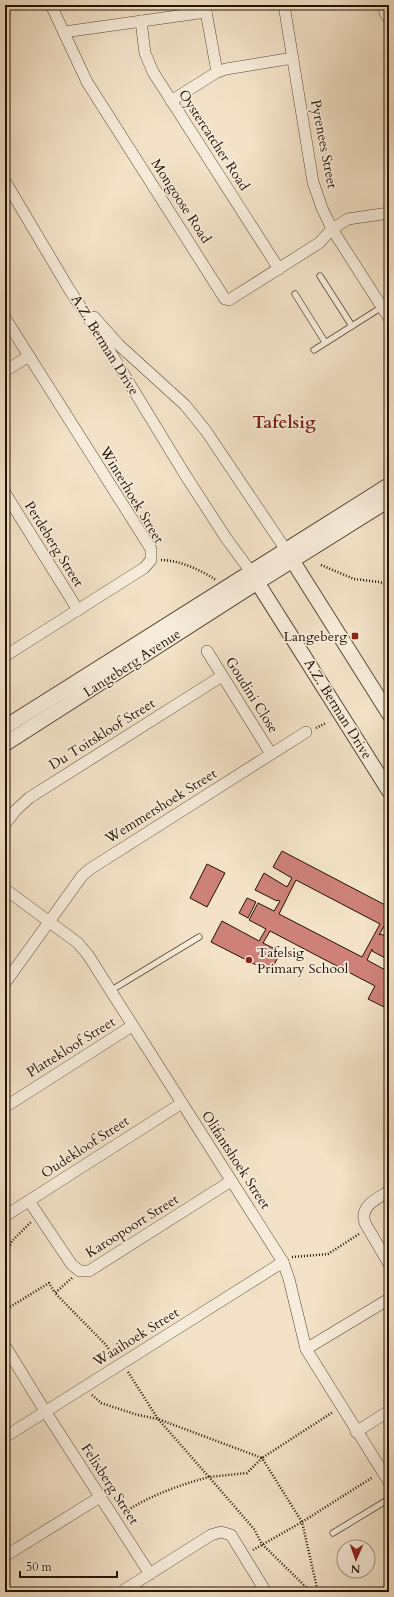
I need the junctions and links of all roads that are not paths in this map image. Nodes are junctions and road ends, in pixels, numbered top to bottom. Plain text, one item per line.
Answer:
1 (51, 5) edge
2 (284, 5) edge
3 (384, 5) edge
4 (205, 9) edge
5 (389, 19) edge
6 (142, 21) junction
7 (64, 32) junction
8 (293, 58) junction
9 (217, 72) junction
10 (171, 101) junction
11 (5, 181) edge
12 (389, 213) edge
13 (332, 229) junction
14 (279, 269) junction
15 (320, 276) dead end
16 (70, 290) junction
17 (295, 294) dead end
18 (382, 307) junction
19 (5, 318) edge
20 (389, 318) edge
21 (352, 326) junction
22 (325, 342) junction
23 (314, 350) dead end
24 (29, 356) junction
25 (5, 371) edge
26 (389, 485) edge
27 (5, 493) edge
28 (389, 500) edge
29 (289, 555) junction
30 (254, 577) junction
31 (78, 610) junction
32 (207, 651) dead end
33 (5, 656) edge
34 (222, 676) junction
35 (389, 714) edge
36 (5, 727) edge
37 (306, 732) dead end
38 (5, 744) edge
39 (271, 754) junction
40 (389, 791) edge
41 (5, 824) edge
42 (5, 889) edge
43 (49, 922) junction
44 (199, 937) dead end
45 (5, 983) edge
46 (110, 991) junction
47 (132, 1026) junction
48 (182, 1103) junction
49 (5, 1107) edge
50 (231, 1181) junction
51 (389, 1192) edge
52 (29, 1201) junction
53 (5, 1216) edge
54 (286, 1260) junction
55 (389, 1264) edge
56 (389, 1299) edge
57 (5, 1346) edge
58 (306, 1349) junction
59 (45, 1411) junction
60 (389, 1411) edge
61 (356, 1432) junction
62 (5, 1437) edge
63 (389, 1482) edge
64 (100, 1497) junction
65 (389, 1499) edge
66 (333, 1532) dead end
67 (5, 1556) edge
68 (150, 1574) junction
69 (121, 1592) edge
70 (266, 1592) edge

1 - 7 street, Mongoose Road
2 - 8 street, Pyrenees Street
3 - 5 street
4 - 6 street
4 - 9 street
6 - 7 street
6 - 10 street, Oystercatcher Road
7 - 14 street, Mongoose Road
8 - 9 street
8 - 13 street, Pyrenees Street
9 - 10 street
10 - 14 street, Oystercatcher Road
11 - 16 street
12 - 13 street, Mongoose Road
13 - 14 street, Mongoose Road
13 - 18 street, Pyrenees Street
15 - 21 lane
16 - 29 street, A.Z. Berman Drive
16 - 30 street, A.Z. Berman Drive
17 - 22 lane
18 - 20 street, Pyrenees Street
18 - 21 lane
19 - 24 street, Winterhoek Street
21 - 22 lane
22 - 23 lane
24 - 25 street
24 - 31 street, Winterhoek Street
26 - 29 street
27 - 31 street, Perdeberg Street
28 - 29 street
29 - 30 street
29 - 35 street, A.Z. Berman Drive
30 - 36 street, Langeberg Avenue
30 - 38 street, Langeberg Avenue
30 - 40 street, A.Z. Berman Drive
31 - 33 street, Winterhoek Street
32 - 34 street, Goudini Close
34 - 39 street, Goudini Close
34 - 41 street, Du Toitskloof Street
37 - 39 street, Wemmershoek Street
39 - 43 street, Wemmershoek Street
42 - 43 street, Olifantshoek Street
43 - 45 street, Wemmershoek Street
43 - 46 street, Olifantshoek Street
44 - 46 lane
46 - 47 street, Olifantshoek Street
47 - 48 street, Olifantshoek Street
47 - 49 street, Plattekloof Street
48 - 50 street, Olifantshoek Street
48 - 52 street, Oudekloof Street
50 - 52 street, Karoopoort Street
50 - 54 street, Olifantshoek Street
51 - 55 street
52 - 53 street, Oudekloof Street
54 - 58 street, Olifantshoek Street
54 - 59 street, Waaihoek Street
56 - 58 street
57 - 59 street, Felixberg Street
58 - 61 street, Olifantshoek Street
59 - 62 street, Waaihoek Street
59 - 64 street, Felixberg Street
60 - 61 street
61 - 63 street, Olifantshoek Street
64 - 67 street
64 - 68 street, Felixberg Street
65 - 66 lane
68 - 69 street
68 - 70 street

